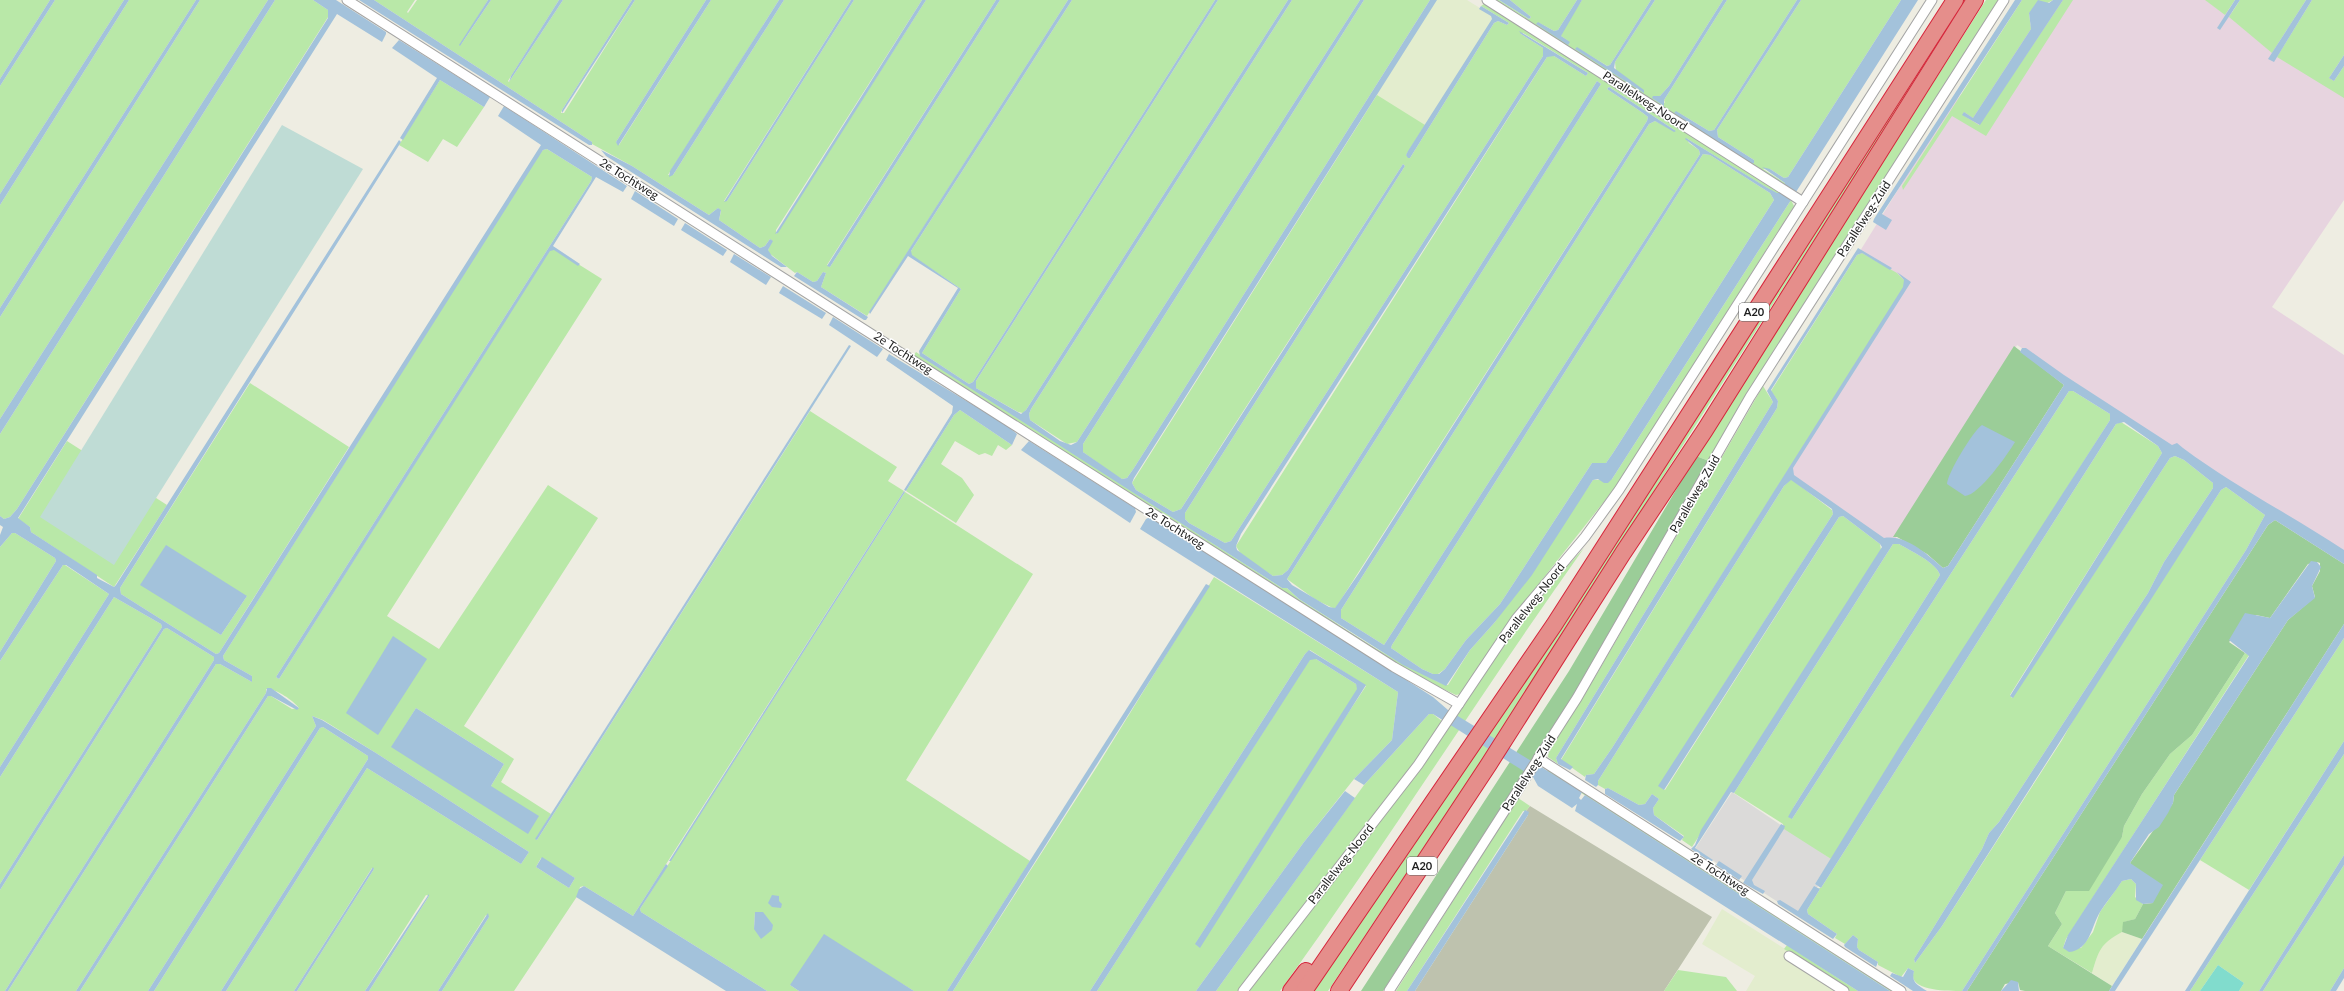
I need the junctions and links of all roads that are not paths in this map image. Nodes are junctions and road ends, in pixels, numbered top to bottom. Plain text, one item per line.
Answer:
1 (347, 0) edge
2 (1487, 0) edge
3 (1932, 0) edge
4 (1954, 0) edge
5 (1975, 0) edge
6 (2004, 0) edge
7 (1800, 200) junction
8 (1457, 707) junction
9 (1537, 760) junction
10 (1346, 931) junction
11 (1789, 956) dead end
12 (1355, 969) junction
13 (1244, 991) edge
14 (1292, 991) edge
15 (1304, 991) edge
16 (1339, 991) edge
17 (1350, 991) edge
18 (1389, 991) edge
19 (1844, 991) edge
20 (1901, 991) edge

1 - 8 street, 2e Tochtweg
2 - 7 street, Parallelweg-Noord
3 - 7 street, Parallelweg-Noord
4 - 10 highway, A20
5 - 12 highway, A20
6 - 9 street, Parallelweg-Zuid
7 - 8 street, Parallelweg-Noord
8 - 13 street, Parallelweg-Noord
9 - 18 street, Parallelweg-Zuid
9 - 20 street, 2e Tochtweg
10 - 14 highway, A20
10 - 15 highway, A20
11 - 19 street
12 - 16 highway, A20
12 - 17 highway, A20

